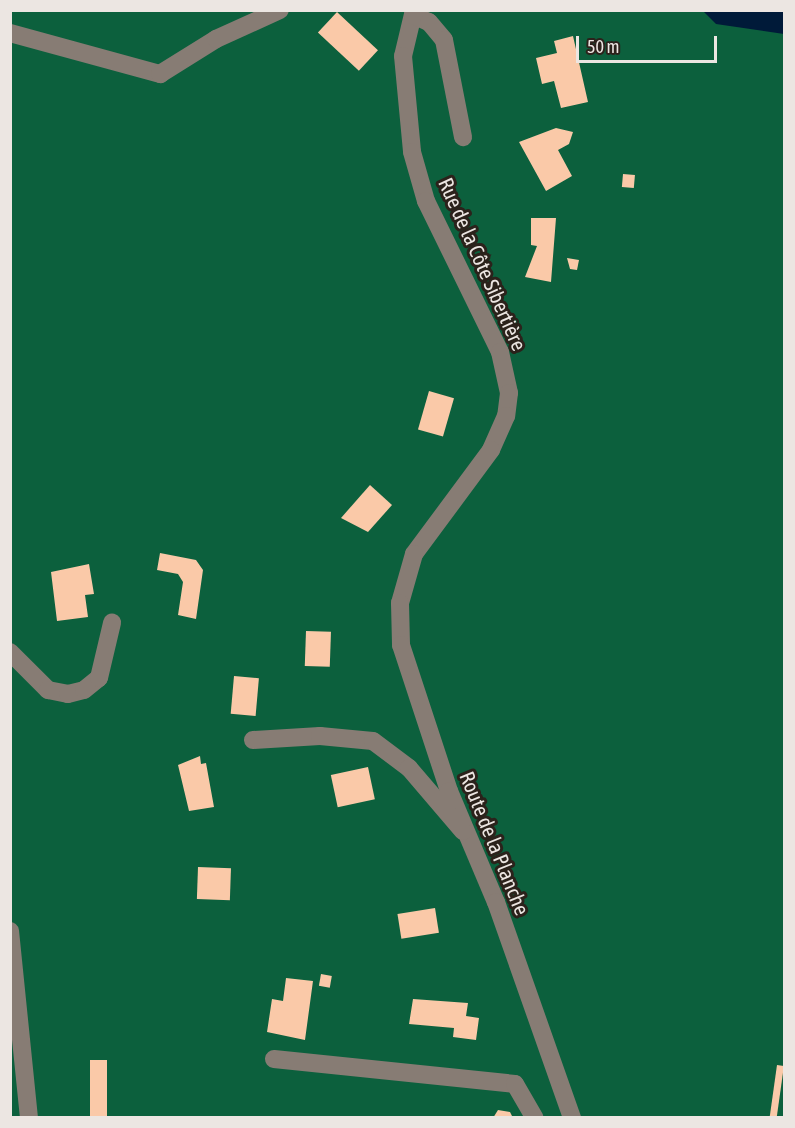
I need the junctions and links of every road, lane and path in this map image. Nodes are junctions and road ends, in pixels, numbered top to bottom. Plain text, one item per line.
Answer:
1 (280, 10) edge
2 (413, 13) edge
3 (10, 33) edge
4 (447, 51) junction
5 (464, 62) dead end
6 (463, 137) dead end
7 (405, 580) joint
8 (112, 623) dead end
9 (10, 652) edge
10 (253, 740) dead end
11 (467, 830) junction
12 (10, 931) edge
13 (274, 1059) dead end
14 (29, 1118) edge
15 (535, 1118) edge
16 (572, 1118) edge

1 - 3 street
2 - 4 street
2 - 7 street, Rue de la Côte Sibertière
4 - 5 street
4 - 6 street
7 - 11 street, Route de la Planche
8 - 9 street
10 - 11 street
11 - 16 street, Route de la Planche
12 - 14 street
13 - 15 street

